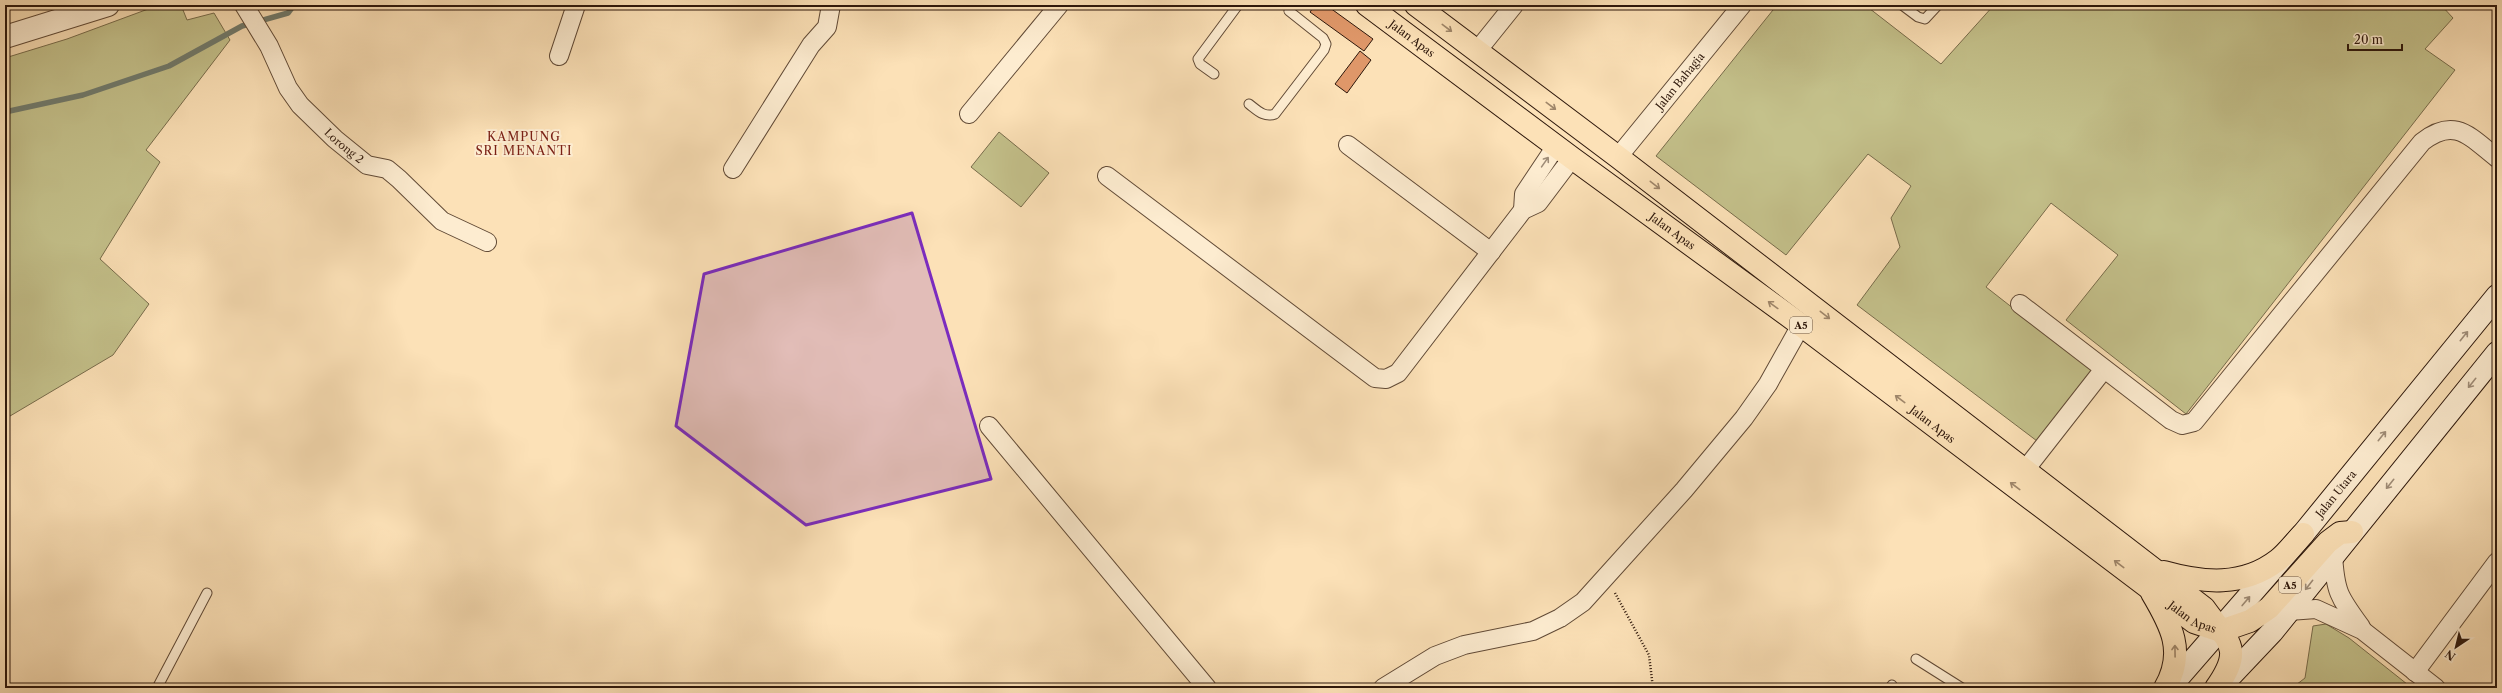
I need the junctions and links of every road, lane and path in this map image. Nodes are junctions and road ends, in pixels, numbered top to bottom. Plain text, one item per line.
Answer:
1 (108, 5) edge
2 (576, 5) edge
3 (830, 5) edge
4 (1059, 5) edge
5 (1238, 5) edge
6 (1416, 5) edge
7 (1514, 5) edge
8 (1742, 5) edge
9 (1902, 5) edge
10 (1938, 5) edge
11 (1288, 7) edge
12 (246, 8) edge
13 (1375, 9) edge
14 (5, 37) edge
15 (1477, 51) junction
16 (558, 56) dead end
17 (1214, 74) dead end
18 (1249, 104) dead end
19 (970, 114) dead end
20 (1348, 145) dead end
21 (1564, 152) junction
22 (1618, 157) junction
23 (2497, 158) edge
24 (733, 169) dead end
25 (1107, 176) dead end
26 (487, 242) dead end
27 (1491, 252) junction
28 (2497, 296) edge
29 (2020, 304) dead end
30 (1801, 325) junction
31 (2497, 353) edge
32 (2104, 369) junction
33 (989, 426) dead end
34 (2025, 470) junction
35 (2352, 532) junction
36 (2303, 534) junction
37 (2333, 554) junction
38 (2497, 562) edge
39 (2150, 576) junction
40 (1605, 579) junction
41 (207, 593) dead end
42 (2289, 611) junction
43 (2362, 630) junction
44 (2221, 631) junction
45 (1916, 659) dead end
46 (2415, 672) junction
47 (157, 688) edge
48 (1207, 688) edge
49 (1383, 688) edge
50 (1653, 688) edge
51 (1962, 688) edge
52 (2165, 688) edge
53 (2169, 688) edge
54 (2217, 688) edge
55 (2436, 688) edge

1 - 14 main road
2 - 16 street
3 - 24 street
4 - 19 street
5 - 17 lane
6 -> 15 highway, Jalan Apas / A5
7 - 15 street
8 - 22 street, Jalan Bahagia
9 - 10 lane
11 - 18 lane
12 - 26 street, Lorong 2
21 -> 13 highway, Jalan Apas / A5
15 -> 22 highway, Jalan Apas / A5
20 - 27 street
21 - 27 street
30 -> 21 highway, Jalan Apas / A5
22 -> 34 highway, Jalan Apas / A5
23 - 32 street
25 - 27 street
36 -> 28 main road, Jalan Utara
29 - 32 street
39 -> 30 highway, Jalan Apas / A5
30 - 40 street
31 -> 35 main road
32 - 34 street
33 - 48 street
34 - 39 highway, Jalan Apas / A5
35 - 37 main road
35 - 44 highway, A5
36 - 39 highway
44 -> 36 main road, Jalan Utara
37 -> 42 main road
37 - 43 street
38 - 46 street
39 - 44 highway, Jalan Apas / A5
52 -> 39 highway
40 - 49 street
40 - 50 path
41 - 47 lane
42 - 43 street
42 - 54 main road
43 - 46 street
44 - 53 main road, Jalan Utara
44 - 54 highway
45 - 51 lane
46 - 55 street

